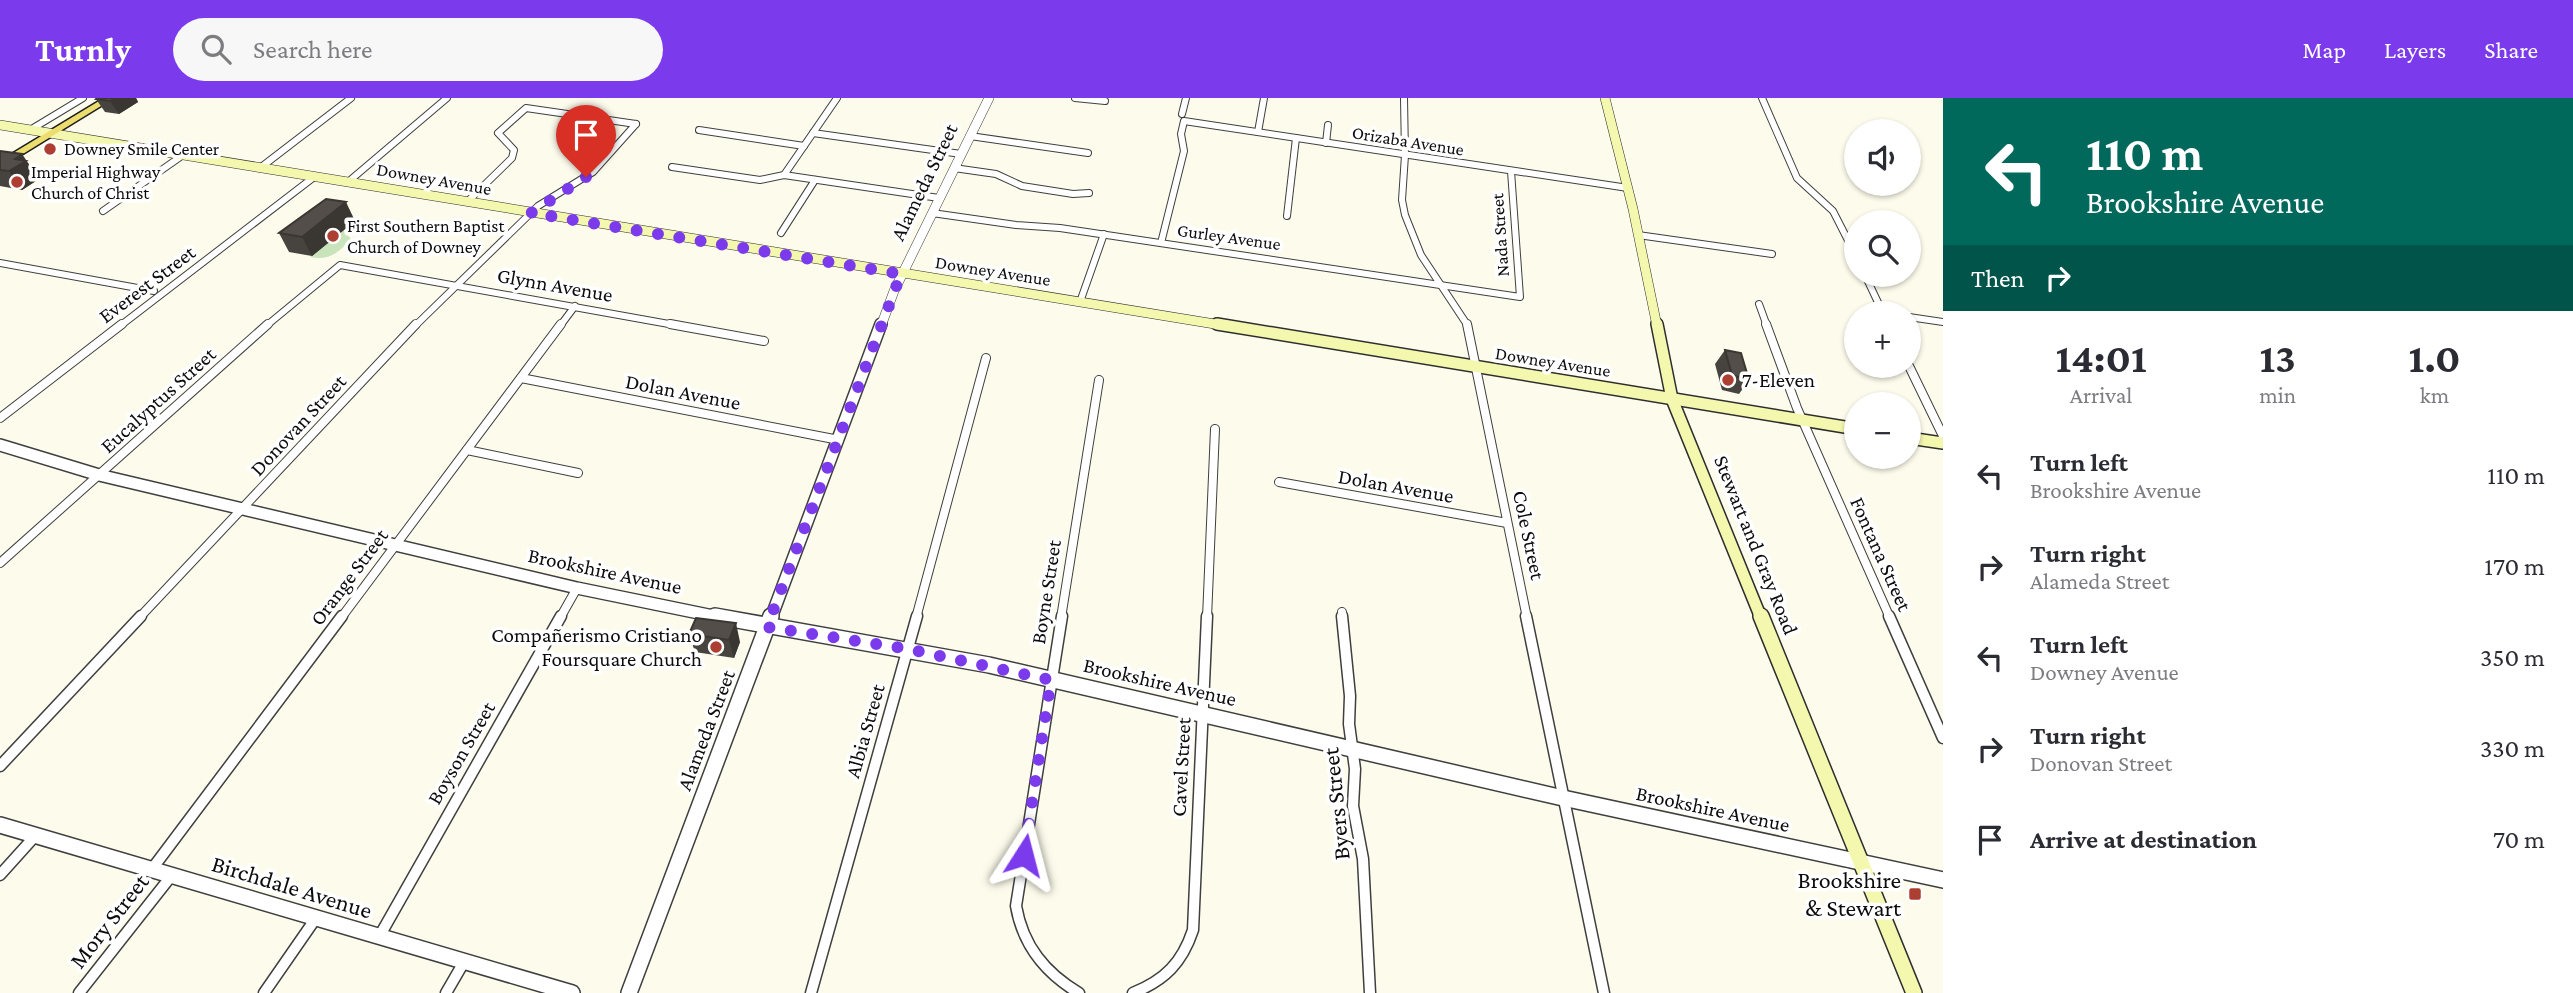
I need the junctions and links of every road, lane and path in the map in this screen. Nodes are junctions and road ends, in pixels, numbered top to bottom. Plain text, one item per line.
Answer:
1 (83, 98) edge
2 (96, 98) edge
3 (110, 98) edge
4 (351, 98) edge
5 (447, 98) edge
6 (837, 98) edge
7 (989, 98) edge
8 (1074, 98) edge
9 (1186, 98) edge
10 (1264, 98) edge
11 (1404, 98) edge
12 (1605, 98) edge
13 (1762, 98) edge
14 (1105, 101) dead end
15 (1183, 118) junction
16 (0, 125) edge
17 (1328, 125) dead end
18 (699, 130) dead end
19 (35, 131) junction
20 (1258, 132) junction
21 (813, 133) junction
22 (52, 134) junction
23 (970, 136) junction
24 (1296, 138) junction
25 (1326, 143) junction
26 (804, 146) junction
27 (1088, 153) dead end
28 (961, 154) junction
29 (183, 155) junction
30 (1405, 155) junction
31 (0, 156) edge
32 (0, 165) edge
33 (672, 167) dead end
34 (260, 168) junction
35 (954, 168) junction
36 (1511, 171) junction
37 (784, 175) junction
38 (314, 177) junction
39 (815, 180) junction
40 (348, 182) junction
41 (1628, 188) junction
42 (1089, 193) dead end
43 (939, 198) junction
44 (467, 202) junction
45 (103, 211) dead end
46 (531, 213) junction
47 (932, 213) junction
48 (1287, 216) dead end
49 (781, 233) dead end
50 (1844, 233) edge
51 (1104, 234) junction
52 (1638, 235) junction
53 (1161, 243) junction
54 (1772, 254) dead end
55 (0, 263) edge
56 (341, 265) joint
57 (901, 274) junction
58 (1441, 285) junction
59 (458, 286) junction
60 (154, 291) dead end
61 (1520, 297) joint
62 (1080, 302) junction
63 (1759, 304) dead end
64 (575, 306) junction
65 (1921, 319) edge
66 (1943, 322) edge
67 (764, 341) dead end
68 (986, 358) dead end
69 (1475, 368) junction
70 (521, 378) junction
71 (1915, 378) edge
72 (1099, 380) dead end
73 (1672, 399) junction
74 (0, 418) edge
75 (1803, 421) junction
76 (1844, 427) edge
77 (1215, 429) dead end
78 (1943, 436) edge
79 (839, 440) junction
80 (1921, 440) edge
81 (1943, 443) edge
82 (0, 445) edge
83 (467, 450) junction
84 (578, 473) dead end
85 (99, 475) junction
86 (1279, 482) dead end
87 (243, 508) junction
88 (1507, 523) junction
89 (396, 544) junction
90 (0, 563) edge
91 (577, 588) junction
92 (1342, 612) dead end
93 (767, 627) junction
94 (908, 649) junction
95 (1051, 680) junction
96 (1203, 713) junction
97 (1943, 737) edge
98 (1352, 747) junction
99 (0, 766) edge
100 (1563, 798) junction
101 (0, 825) edge
102 (36, 835) junction
103 (1860, 862) junction
104 (152, 869) junction
105 (0, 875) edge
106 (173, 875) junction
107 (1943, 880) edge
108 (316, 918) junction
109 (379, 937) junction
110 (464, 962) junction
111 (79, 993) edge
112 (264, 993) edge
113 (446, 993) edge
114 (572, 993) edge
115 (629, 993) edge
116 (811, 993) edge
117 (1079, 993) edge
118 (1133, 993) edge
119 (1370, 993) edge
120 (1604, 993) edge
121 (1914, 993) edge

1 - 19 street
2 - 19 main road
3 - 22 main road
4 - 34 street
5 - 40 street
6 - 21 street
7 - 23 street, Alameda Street
8 - 14 street
9 - 15 street
10 - 20 street
11 - 30 street, Cole Street
12 - 41 main road, Stewart and Gray Road
13 - 50 street
15 - 20 street, Orizaba Avenue
15 - 53 street
16 - 19 main road, Downey Avenue
17 - 25 street
18 - 26 street
19 - 22 main road, Downey Avenue
19 - 31 main road
20 - 24 street, Orizaba Avenue
21 - 26 street
21 - 28 street
22 - 29 main road, Downey Avenue
22 - 32 main road
23 - 27 street
23 - 28 street, Alameda Street
24 - 25 street, Orizaba Avenue
24 - 48 street
25 - 30 street, Orizaba Avenue
26 - 37 street
28 - 35 street, Alameda Street
29 - 34 main road, Downey Avenue
29 - 45 street
30 - 36 street, Orizaba Avenue
30 - 58 street, Cole Street
33 - 37 street
34 - 38 main road, Downey Avenue
35 - 42 street
35 - 43 street, Alameda Street
36 - 41 street, Orizaba Avenue
36 - 61 street, Nada Street
37 - 39 street
38 - 40 main road, Downey Avenue
38 - 74 street, Everest Street
39 - 43 street
39 - 49 street
40 - 44 main road, Downey Avenue
41 - 52 main road, Stewart and Gray Road
43 - 47 street, Alameda Street
44 - 46 main road, Downey Avenue
44 - 46 street, Donovan Street
46 - 57 main road, Downey Avenue
46 - 59 street, Donovan Street
47 - 51 street, Gurley Avenue
47 - 57 street, Alameda Street
51 - 53 street, Gurley Avenue
51 - 62 street
52 - 54 street
52 - 73 main road, Stewart and Gray Road
53 - 58 street, Gurley Avenue
55 - 60 street
56 - 59 street, Glynn Avenue
56 - 85 street, Eucalyptus Street
57 - 62 main road, Downey Avenue
57 - 79 street, Alameda Street
58 - 61 street, Gurley Avenue
58 - 69 street, Cole Street
59 - 64 street, Glynn Avenue
59 - 87 street, Donovan Street
62 - 69 main road, Downey Avenue
63 - 75 street, Fontana Street
64 - 67 street, Glynn Avenue
64 - 70 street, Orange Street
65 - 66 street
68 - 94 street, Albia Street
69 - 73 main road, Downey Avenue
69 - 88 street, Cole Street
70 - 79 street, Dolan Avenue
70 - 83 street, Orange Street
71 - 78 street
72 - 95 street, Boyne Street
73 - 75 main road, Downey Avenue
73 - 103 main road, Stewart and Gray Road
75 - 76 main road, Downey Avenue
75 - 97 street, Fontana Street
77 - 96 street, Cavel Street
79 - 93 street, Alameda Street
80 - 81 main road
82 - 85 street, Brookshire Avenue
83 - 84 street
83 - 89 street, Orange Street
85 - 87 street, Brookshire Avenue
85 - 90 street, Eucalyptus Street
86 - 88 street, Dolan Avenue
87 - 89 street, Brookshire Avenue
87 - 99 street, Donovan Street
88 - 100 street, Cole Street
89 - 91 street, Brookshire Avenue
89 - 104 street, Orange Street
91 - 93 street, Brookshire Avenue
91 - 109 street, Boyson Street
92 - 98 street, Byers Street
93 - 94 street, Brookshire Avenue
93 - 115 street, Alameda Street
94 - 95 street, Brookshire Avenue
94 - 116 street, Albia Street
95 - 96 street, Brookshire Avenue
95 - 117 street, Boyne Street
96 - 98 street, Brookshire Avenue
96 - 118 street, Cavel Street
98 - 100 street, Brookshire Avenue
98 - 119 street, Byers Street
100 - 103 street, Brookshire Avenue
100 - 120 street, Cole Street
101 - 102 street, Birchdale Avenue
102 - 104 street, Birchdale Avenue
102 - 105 street
103 - 107 street, Brookshire Avenue
103 - 121 main road, Stewart and Gray Road
104 - 106 street, Birchdale Avenue
106 - 108 street, Birchdale Avenue
106 - 111 street, Mory Street
108 - 109 street, Birchdale Avenue
108 - 112 street
109 - 110 street, Birchdale Avenue
110 - 113 street
110 - 114 street, Birchdale Avenue

